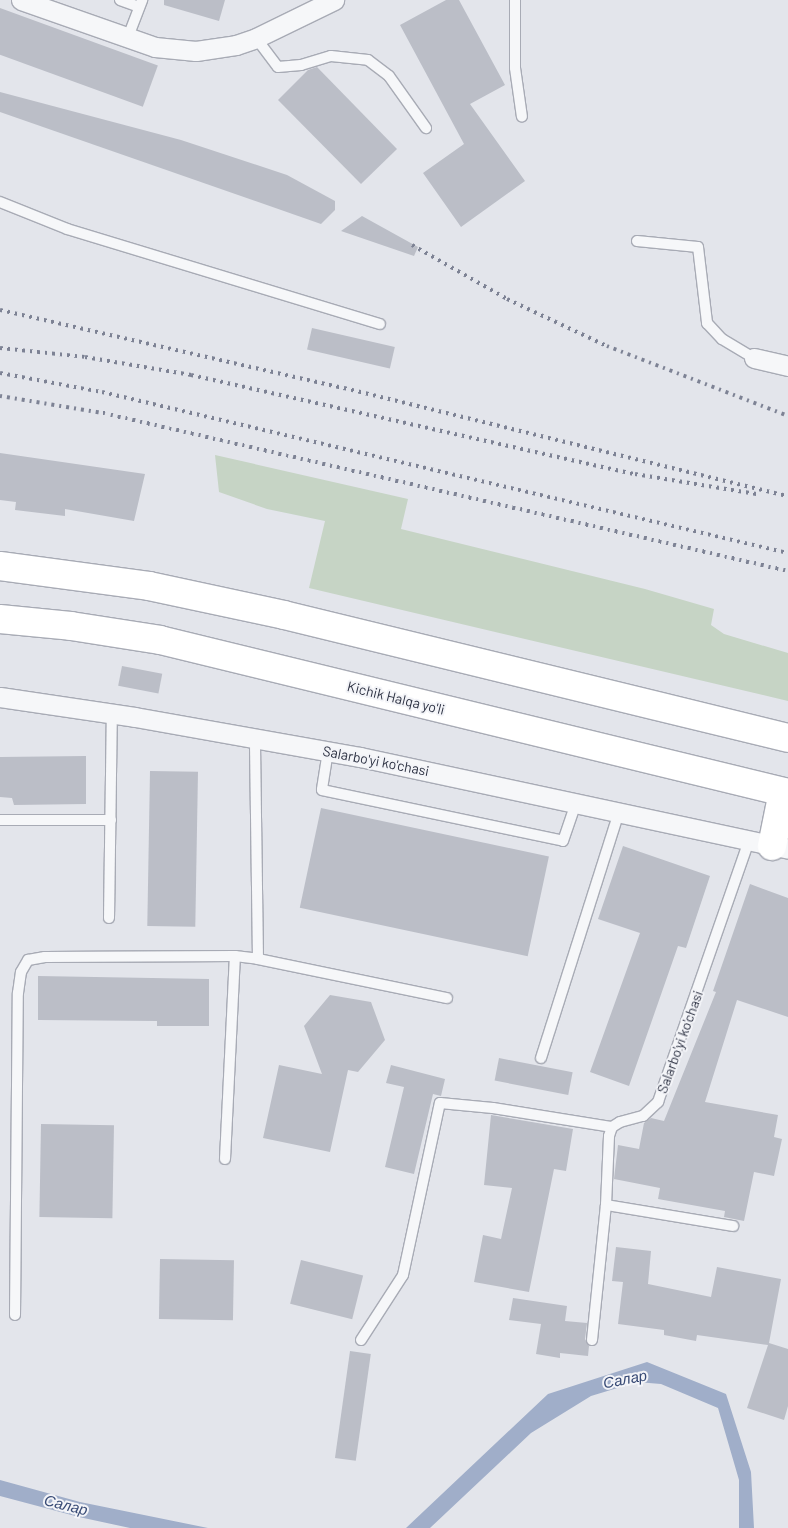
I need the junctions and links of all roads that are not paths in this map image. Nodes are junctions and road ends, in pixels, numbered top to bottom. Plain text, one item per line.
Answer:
1 (21, 0) edge
2 (120, 0) edge
3 (334, 0) edge
4 (515, 0) edge
5 (140, 4) edge
6 (128, 37) junction
7 (256, 38) junction
8 (522, 117) dead end
9 (426, 128) dead end
10 (0, 202) edge
11 (637, 241) dead end
12 (380, 324) dead end
13 (754, 358) joint
14 (788, 366) edge
15 (0, 566) edge
16 (0, 619) edge
17 (0, 697) edge
18 (112, 714) junction
19 (255, 738) junction
20 (788, 738) edge
21 (328, 751) junction
22 (786, 792) edge
23 (576, 803) junction
24 (619, 812) junction
25 (0, 820) edge
26 (110, 820) junction
27 (770, 845) edge
28 (109, 918) dead end
29 (235, 956) junction
30 (258, 959) junction
31 (447, 998) dead end
32 (540, 1058) dead end
33 (612, 1127) junction
34 (225, 1159) dead end
35 (606, 1205) junction
36 (733, 1226) dead end
37 (15, 1315) dead end
38 (360, 1340) dead end
39 (592, 1340) dead end

1 - 6 street
2 - 5 lane
3 - 7 street
4 - 8 lane
5 - 6 lane
6 - 7 street
7 - 9 lane
10 - 12 lane
11 - 13 lane
13 - 14 street
15 - 20 highway
16 - 22 highway, Kichik Halqa yo'li
17 - 18 street, Salarbo'yi ko'chasi
18 - 19 street, Salarbo'yi ko'chasi
18 - 26 lane
19 - 21 street, Salarbo'yi ko'chasi
19 - 30 lane
21 - 23 street, Salarbo'yi ko'chasi
21 - 23 lane
22 - 27 highway
23 - 24 street, Salarbo'yi ko'chasi
24 - 27 street, Salarbo'yi ko'chasi
24 - 32 lane
25 - 26 lane
26 - 28 lane
27 - 33 lane, Salarbo'yi ko'chasi
29 - 30 lane
29 - 34 lane
29 - 37 lane
30 - 31 lane
33 - 35 lane
33 - 38 lane
35 - 36 lane
35 - 39 lane

